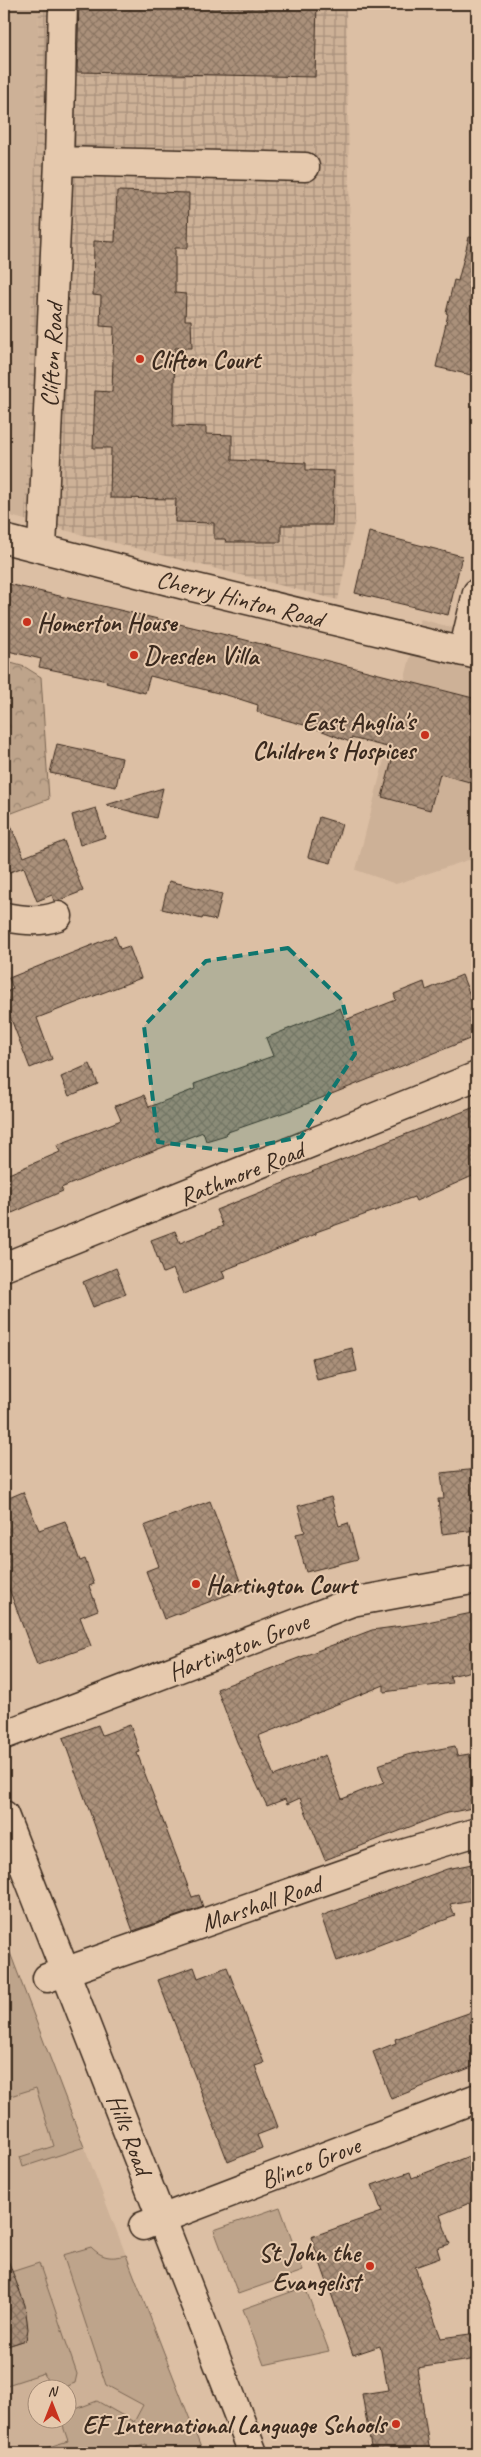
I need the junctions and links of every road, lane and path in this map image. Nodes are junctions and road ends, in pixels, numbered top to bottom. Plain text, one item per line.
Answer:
1 (62, 4) edge
2 (59, 161) junction
3 (305, 167) dead end
4 (4, 539) edge
5 (42, 548) junction
6 (477, 593) edge
7 (470, 654) edge
8 (58, 916) dead end
9 (4, 917) edge
10 (477, 1076) edge
11 (4, 1267) edge
12 (477, 1579) edge
13 (4, 1735) edge
14 (4, 1815) edge
15 (477, 1832) edge
16 (57, 1975) junction
17 (477, 2098) edge
18 (153, 2222) junction
19 (253, 2453) edge

1 - 2 street, Clifton Road
2 - 3 street
2 - 5 street, Clifton Road
4 - 5 street, Cherry Hinton Road
5 - 7 street, Cherry Hinton Road
6 - 7 street
8 - 9 street
10 - 11 street, Rathmore Road
12 - 13 street, Hartington Grove
14 - 16 street, Hills Road
15 - 16 street, Marshall Road
16 - 18 street, Hills Road
17 - 18 street, Blinco Grove
18 - 19 street, Hills Road

